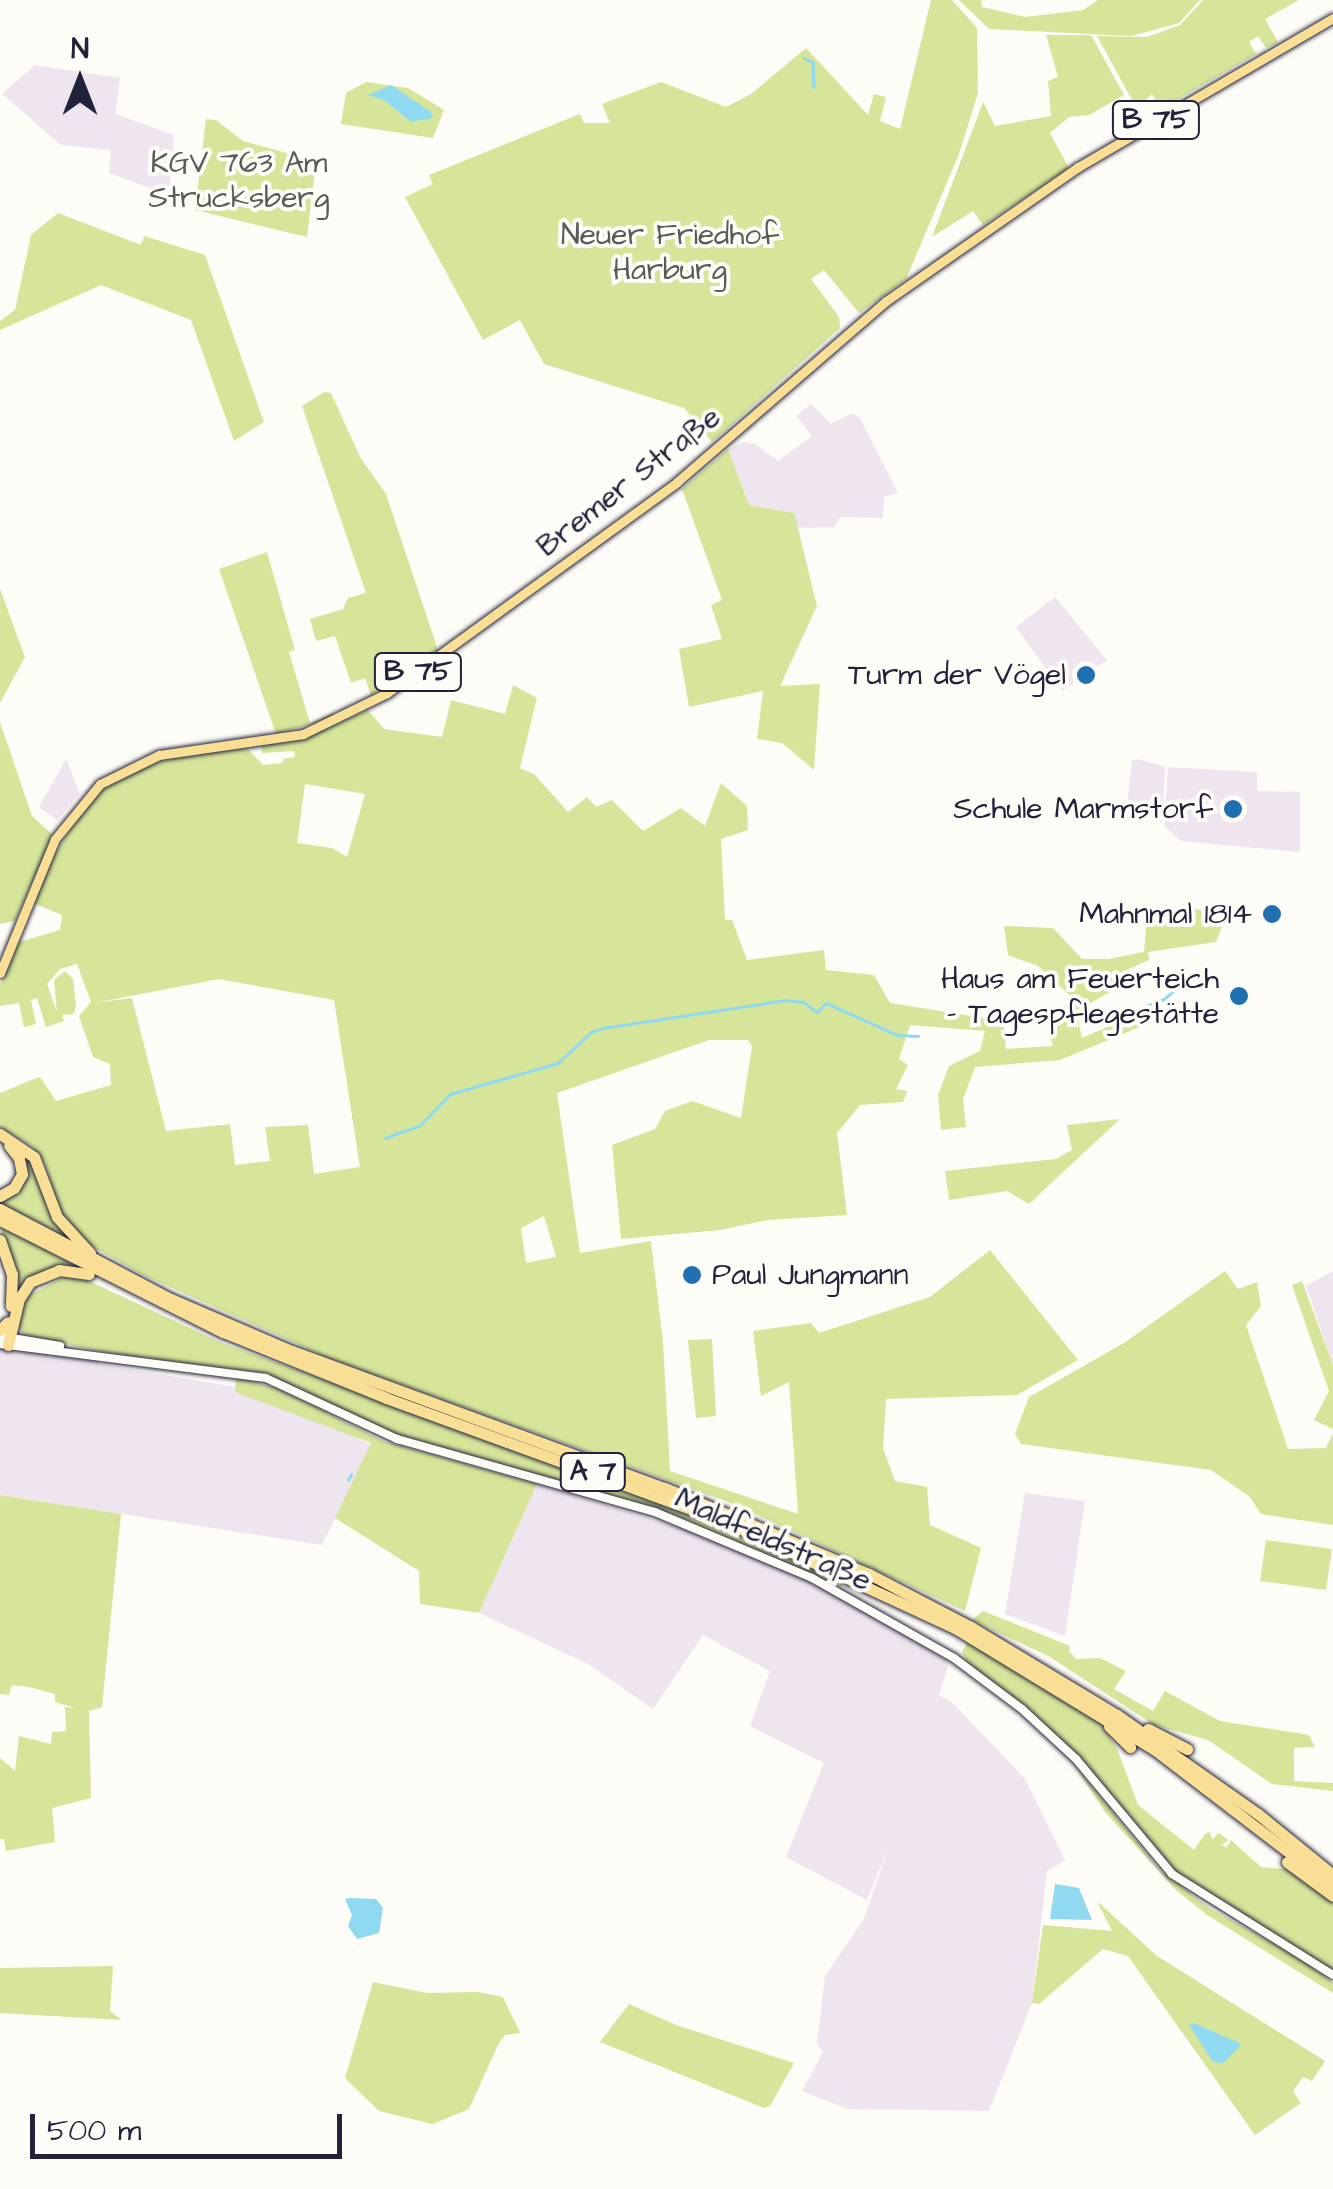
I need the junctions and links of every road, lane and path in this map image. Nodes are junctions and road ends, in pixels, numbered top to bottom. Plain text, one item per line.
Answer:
1 (1333, 18) edge
2 (0, 974) edge
3 (0, 1137) edge
4 (0, 1196) edge
5 (0, 1209) edge
6 (0, 1220) edge
7 (0, 1240) edge
8 (108, 1268) junction
9 (121, 1284) junction
10 (6, 1334) edge
11 (26, 1340) joint
12 (87, 1354) junction
13 (957, 1624) junction
14 (969, 1631) junction
15 (1088, 1706) junction
16 (1117, 1714) junction
17 (1130, 1747) dead end
18 (1188, 1748) dead end
19 (1287, 1862) dead end
20 (1333, 1875) edge
21 (1333, 1886) edge
22 (1333, 1896) edge
23 (1333, 1975) edge

1 - 2 main road, Bremer Straße / B 75
3 - 4 highway
3 - 8 highway
5 - 8 highway, A 7
6 - 9 highway, A 7
7 - 10 highway
8 - 13 highway, A 7
9 - 10 highway
9 - 13 highway, A 7
10 - 11 highway
10 - 12 main road, Maldfeldstraße
11 - 12 main road, Maldfeldstraße
12 - 23 main road, Maldfeldstraße
13 - 14 highway, A 7
14 - 15 highway, A 7
14 - 16 highway, A 7
15 - 17 highway
15 - 21 highway, A 7
16 - 18 highway
16 - 20 highway, A 7
19 - 22 highway

